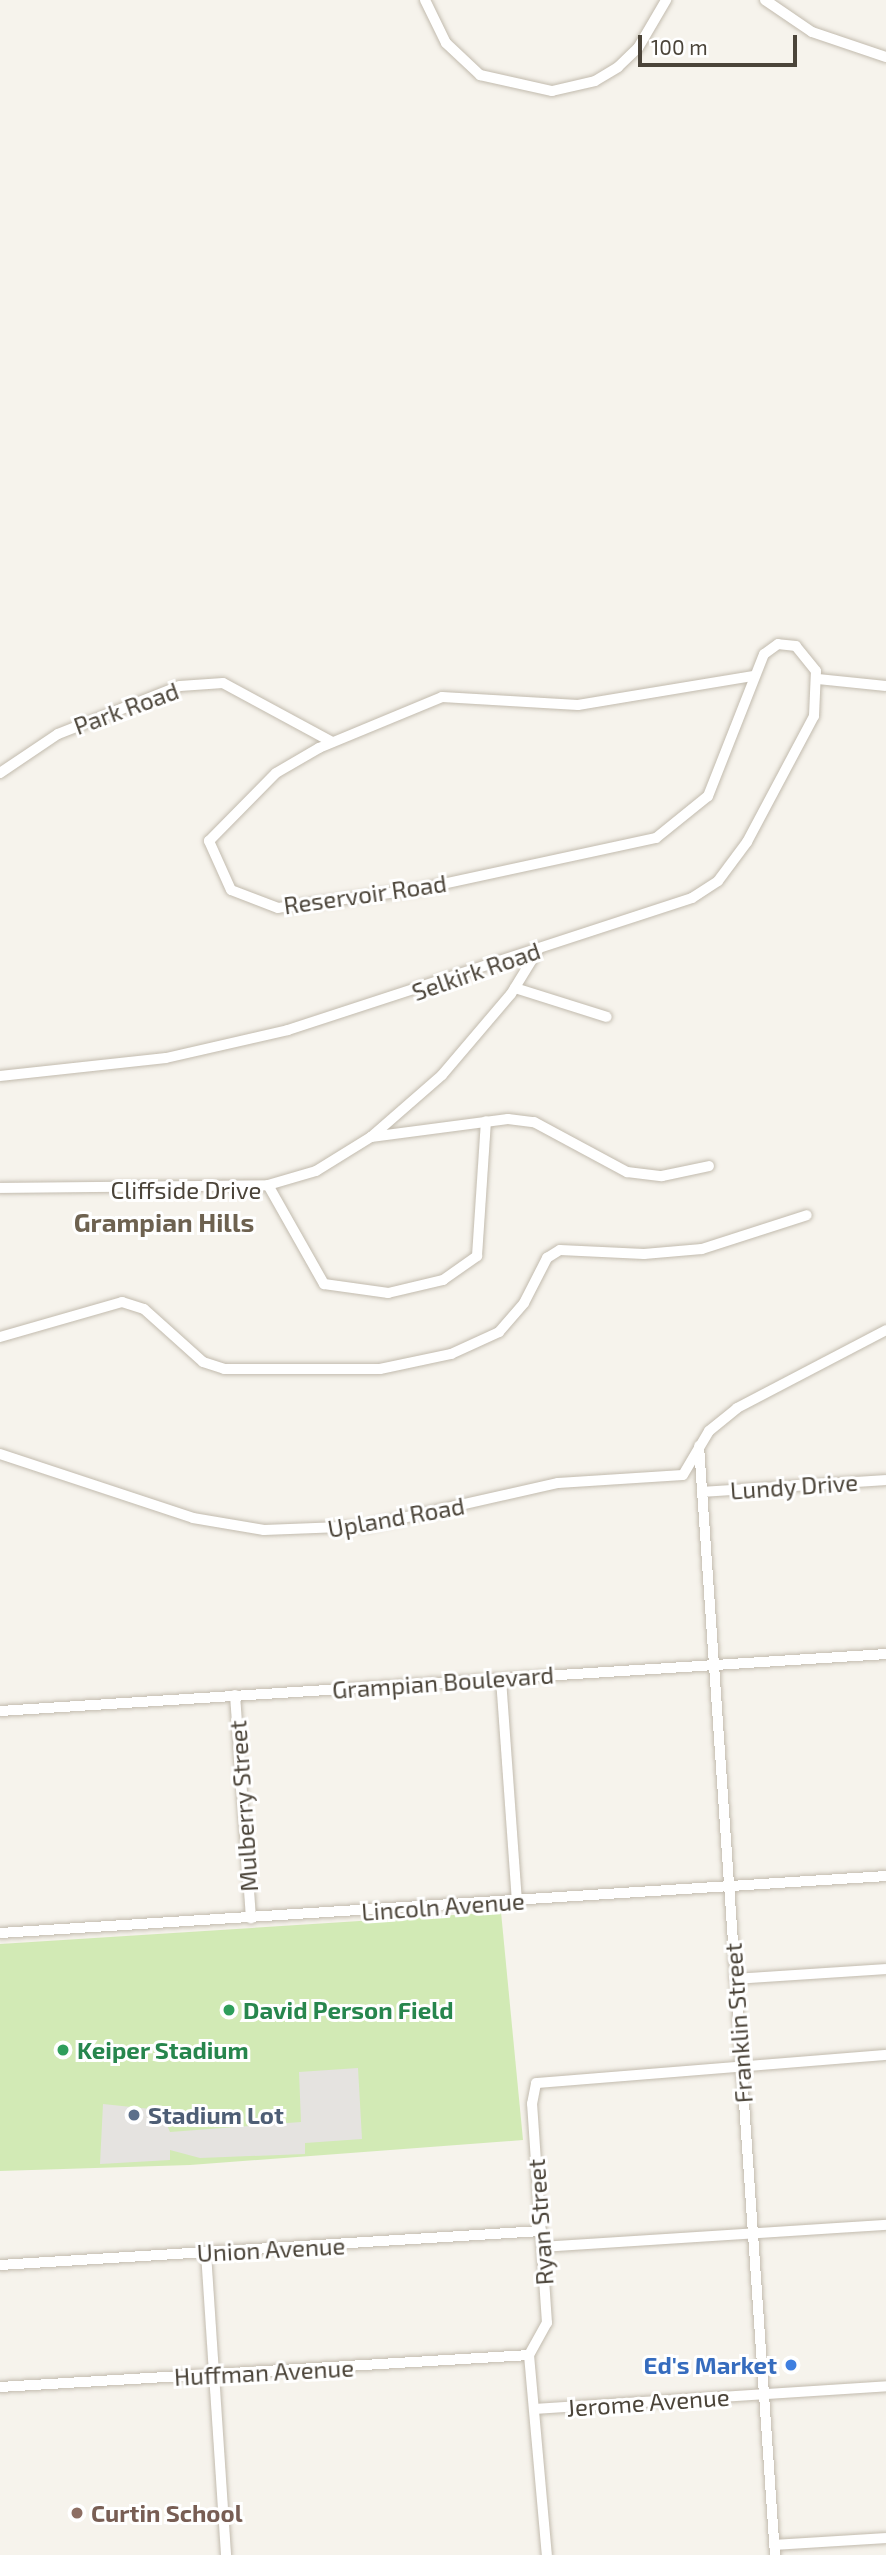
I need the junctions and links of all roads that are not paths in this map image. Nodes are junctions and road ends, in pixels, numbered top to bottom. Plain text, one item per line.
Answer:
1 (425, 0) edge
2 (666, 0) edge
3 (765, 0) edge
4 (886, 57) edge
5 (754, 676) junction
6 (818, 679) junction
7 (886, 686) edge
8 (332, 742) junction
9 (0, 772) edge
10 (538, 950) junction
11 (515, 988) junction
12 (607, 1017) dead end
13 (0, 1076) edge
14 (486, 1121) junction
15 (371, 1137) junction
16 (709, 1166) dead end
17 (268, 1185) junction
18 (0, 1188) edge
19 (807, 1215) dead end
20 (886, 1330) edge
21 (0, 1337) edge
22 (699, 1446) junction
23 (0, 1454) edge
24 (886, 1480) edge
25 (702, 1492) junction
26 (886, 1654) edge
27 (715, 1664) junction
28 (501, 1679) junction
29 (235, 1695) junction
30 (0, 1711) edge
31 (886, 1876) edge
32 (729, 1886) junction
33 (517, 1900) junction
34 (251, 1918) junction
35 (0, 1933) edge
36 (886, 1969) edge
37 (735, 1979) junction
38 (886, 2055) edge
39 (740, 2064) junction
40 (886, 2225) edge
41 (541, 2231) junction
42 (752, 2233) junction
43 (542, 2247) junction
44 (206, 2253) junction
45 (0, 2265) edge
46 (529, 2355) junction
47 (214, 2375) junction
48 (886, 2386) edge
49 (0, 2387) edge
50 (763, 2394) junction
51 (535, 2409) junction
52 (886, 2538) edge
53 (774, 2550) edge
54 (226, 2555) edge
55 (547, 2555) edge

1 - 2 street
3 - 4 street
5 - 6 street, Reservoir Road
5 - 8 street, Reservoir Road
5 - 8 street, Reservoir Road
6 - 7 street
6 - 10 street, Selkirk Road
8 - 9 street, Park Road
10 - 11 street
10 - 13 street, Selkirk Road
11 - 12 street
11 - 15 street
14 - 15 street
14 - 16 street
14 - 17 street, Cliffside Drive
15 - 17 street
17 - 18 street, Cliffside Drive
19 - 21 street
20 - 22 street, Upland Road
22 - 23 street, Upland Road
22 - 25 street
24 - 25 street, Lundy Drive
25 - 27 street, Franklin Street
26 - 27 street, Grampian Boulevard
27 - 28 street, Grampian Boulevard
27 - 32 street, Franklin Street
28 - 29 street, Grampian Boulevard
28 - 33 street
29 - 30 street, Grampian Boulevard
29 - 34 street, Mulberry Street
31 - 32 street, Lincoln Avenue
32 - 33 street, Lincoln Avenue
32 - 37 street, Franklin Street
33 - 34 street, Lincoln Avenue
34 - 35 street, Lincoln Avenue
36 - 37 street
37 - 39 street, Franklin Street
38 - 39 street
39 - 41 street, Ryan Street
39 - 42 street, Franklin Street
40 - 42 street
41 - 43 street, Ryan Street
41 - 44 street, Union Avenue
42 - 43 street
42 - 50 street, Franklin Street
43 - 46 street, Ryan Street
44 - 45 street, Union Avenue
44 - 47 street
46 - 47 street, Huffman Avenue
46 - 51 street
47 - 49 street, Huffman Avenue
47 - 54 street
48 - 50 street, Jerome Avenue
50 - 51 street, Jerome Avenue
50 - 53 street, Franklin Street
51 - 55 street
52 - 53 street

